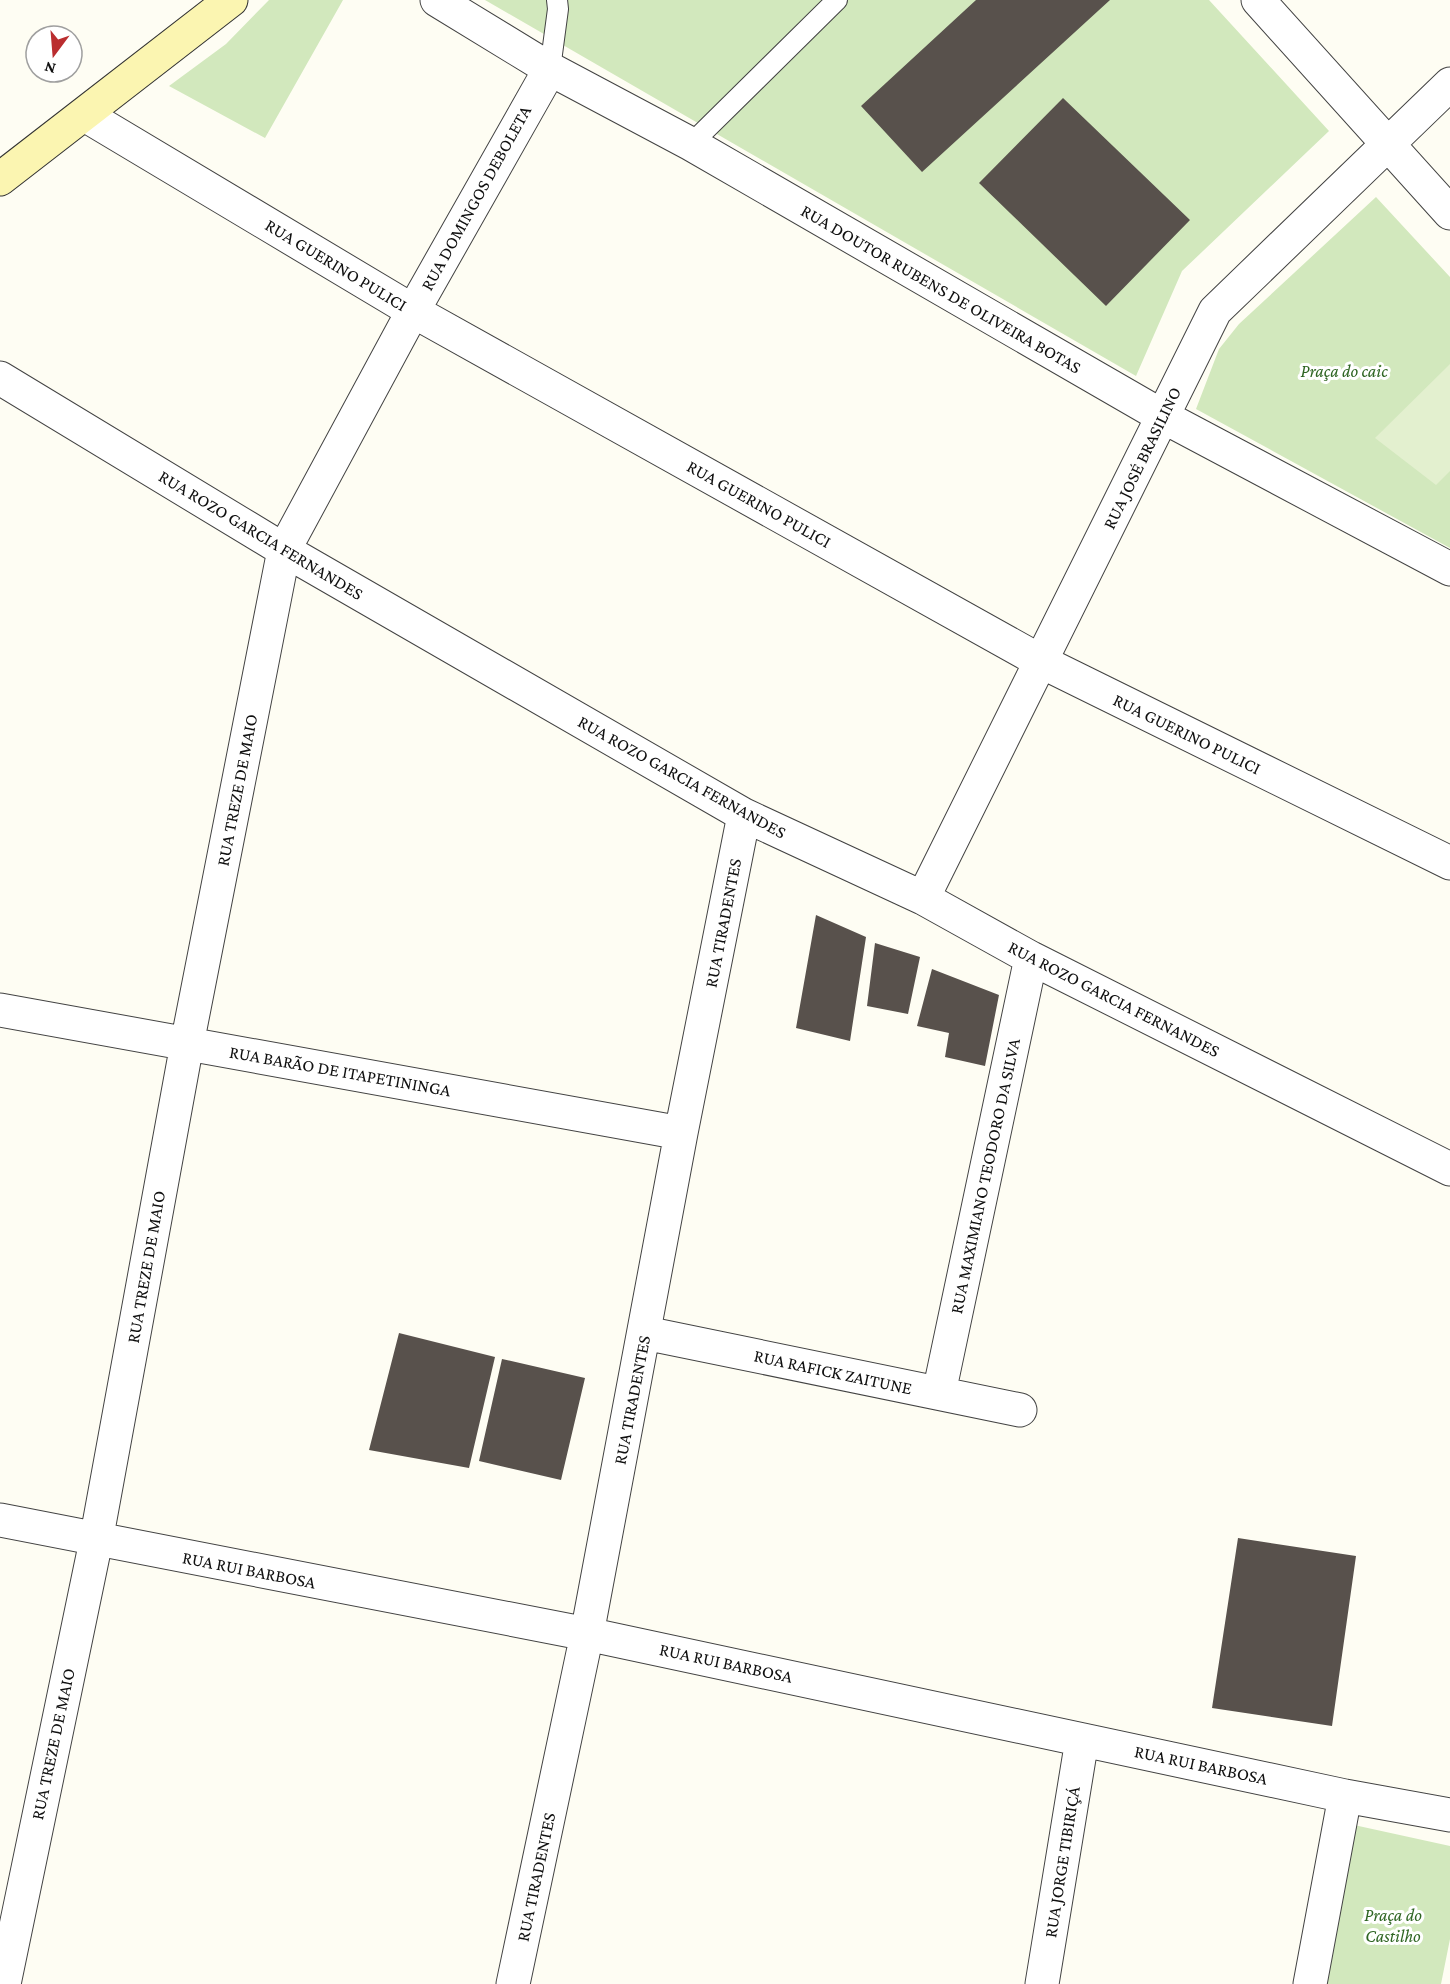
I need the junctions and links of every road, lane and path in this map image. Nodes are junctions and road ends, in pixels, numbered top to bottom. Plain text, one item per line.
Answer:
1 (231, 0) edge
2 (437, 0) edge
3 (556, 0) edge
4 (837, 0) edge
5 (1258, 0) edge
6 (549, 69) junction
7 (1450, 84) edge
8 (85, 115) junction
9 (1386, 143) junction
10 (691, 144) junction
11 (0, 179) edge
12 (1450, 213) edge
13 (413, 311) junction
14 (0, 378) edge
15 (1162, 416) junction
16 (284, 550) junction
17 (1450, 569) edge
18 (1042, 662) junction
19 (744, 815) junction
20 (1450, 863) edge
21 (923, 898) junction
22 (1031, 958) junction
23 (0, 1010) edge
24 (187, 1044) junction
25 (681, 1133) junction
26 (1450, 1169) edge
27 (645, 1333) junction
28 (939, 1393) junction
29 (1020, 1410) dead end
30 (0, 1520) edge
31 (96, 1541) junction
32 (587, 1634) junction
33 (1082, 1740) junction
34 (1345, 1796) junction
35 (1450, 1815) edge
36 (3, 1984) edge
37 (513, 1984) edge
38 (1042, 1984) edge
39 (1310, 1984) edge

1 - 8 main road
2 - 6 street, RUA DOUTOR RUBENS DE OLIVEIRA BOTAS
3 - 6 lane
4 - 10 lane
5 - 9 street
6 - 10 street, RUA DOUTOR RUBENS DE OLIVEIRA BOTAS
6 - 13 street, RUA DOMINGOS DEBOLETA
7 - 9 street, RUA JOSÉ BRASILINO
8 - 11 main road
8 - 13 street, RUA GUERINO PULICI
9 - 12 street
9 - 15 street, RUA JOSÉ BRASILINO
10 - 15 street, RUA DOUTOR RUBENS DE OLIVEIRA BOTAS
13 - 16 street, RUA DOMINGOS DEBOLETA
13 - 18 street, RUA GUERINO PULICI
14 - 16 street, RUA ROZO GARCIA FERNANDES
15 - 17 street, RUA DOUTOR RUBENS DE OLIVEIRA BOTAS
15 - 18 street, RUA JOSÉ BRASILINO
16 - 19 street, RUA ROZO GARCIA FERNANDES
16 - 24 street, RUA TREZE DE MAIO
18 - 20 street, RUA GUERINO PULICI
18 - 21 street, RUA JOSÉ BRASILINO
19 - 21 street, RUA ROZO GARCIA FERNANDES
19 - 25 street, RUA TIRADENTES
21 - 22 street, RUA ROZO GARCIA FERNANDES
22 - 26 street, RUA ROZO GARCIA FERNANDES
22 - 28 street, RUA MAXIMIANO TEODORO DA SILVA
23 - 24 street, RUA BARÃO DE ITAPETININGA
24 - 25 street, RUA BARÃO DE ITAPETININGA
24 - 31 street, RUA TREZE DE MAIO
25 - 27 street, RUA TIRADENTES
27 - 28 street, RUA RAFICK ZAITUNE
27 - 32 street, RUA TIRADENTES
28 - 29 street, RUA RAFICK ZAITUNE
30 - 31 street, RUA RUI BARBOSA
31 - 32 street, RUA RUI BARBOSA
31 - 36 street, RUA TREZE DE MAIO
32 - 33 street, RUA RUI BARBOSA
32 - 37 street, RUA TIRADENTES
33 - 34 street, RUA RUI BARBOSA
33 - 38 street, RUA JORGE TIBIRIÇÁ
34 - 35 street, RUA RUI BARBOSA
34 - 39 street

